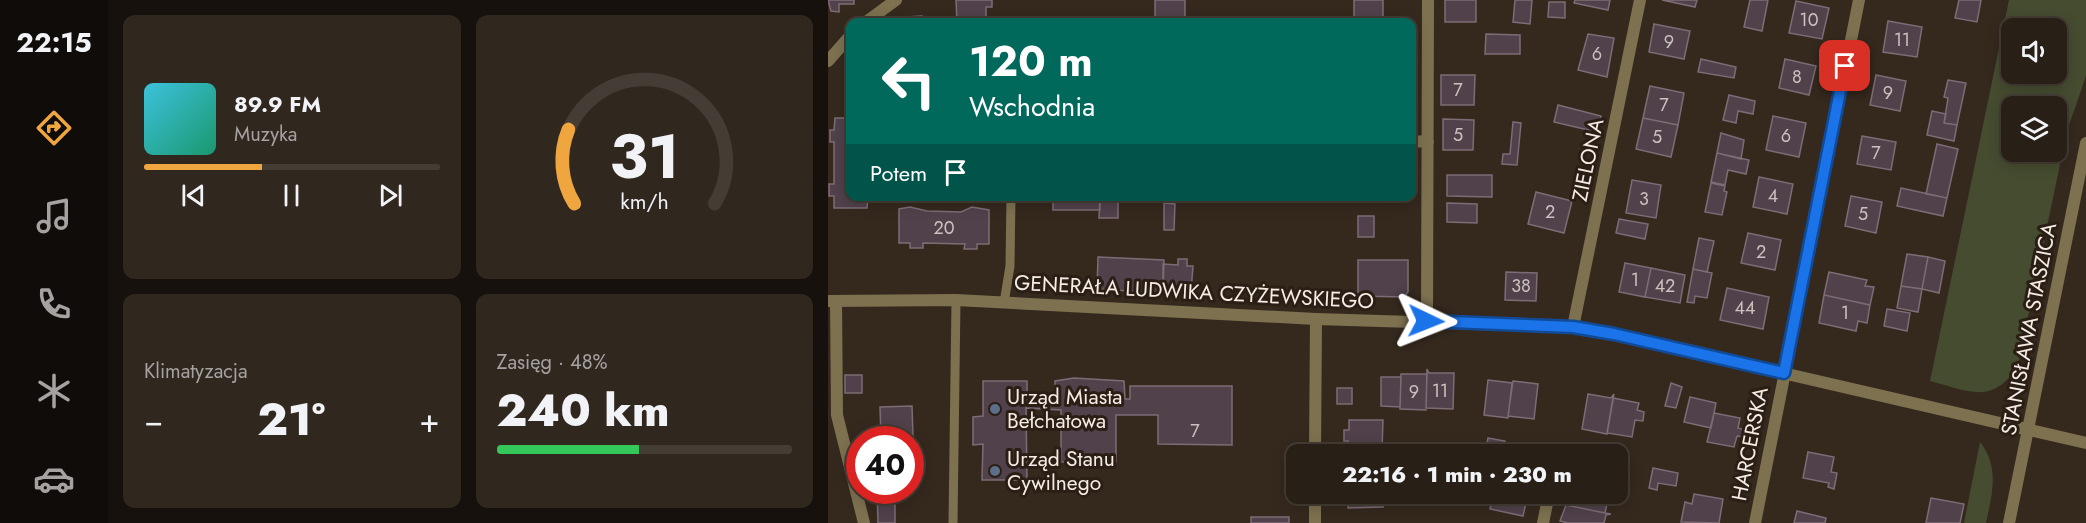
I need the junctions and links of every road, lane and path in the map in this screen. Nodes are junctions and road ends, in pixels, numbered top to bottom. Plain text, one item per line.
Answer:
1 (896, 0) edge
2 (1428, 0) edge
3 (1640, 0) edge
4 (1859, 0) edge
5 (875, 18) edge
6 (846, 41) edge
7 (828, 61) edge
8 (1416, 141) edge
9 (1428, 142) junction
10 (2086, 143) edge
11 (1011, 201) edge
12 (956, 300) junction
13 (832, 301) edge
14 (1004, 303) junction
15 (1316, 319) junction
16 (1426, 321) junction
17 (1573, 327) junction
18 (1784, 373) junction
19 (2028, 430) junction
20 (2086, 443) edge
21 (1316, 444) edge
22 (1315, 504) edge
23 (1547, 504) edge
24 (864, 523) edge
25 (953, 523) edge
26 (1315, 523) edge
27 (1543, 523) edge
28 (1755, 523) edge
29 (2009, 523) edge

1 - 5 street
2 - 9 street
3 - 17 street, ZIELONA
4 - 18 street, HARCERSKA
6 - 7 street
8 - 9 street
9 - 16 street
10 - 19 street, STANISŁAWA STASZICA
11 - 14 lane
12 - 13 street, GENERAŁA LUDWIKA CZYŻEWSKIEGO
12 - 14 street, GENERAŁA LUDWIKA CZYŻEWSKIEGO
12 - 25 lane
13 - 24 street
14 - 15 street, GENERAŁA LUDWIKA CZYŻEWSKIEGO
15 - 16 street, GENERAŁA LUDWIKA CZYŻEWSKIEGO
15 - 21 street
16 - 17 street, GENERAŁA LUDWIKA CZYŻEWSKIEGO
17 - 18 street, GENERAŁA LUDWIKA CZYŻEWSKIEGO
18 - 19 street, GENERAŁA LUDWIKA CZYŻEWSKIEGO
18 - 28 street, HARCERSKA
19 - 20 street, GENERAŁA LUDWIKA CZYŻEWSKIEGO
19 - 29 street, STANISŁAWA STASZICA
22 - 26 street
23 - 27 street

